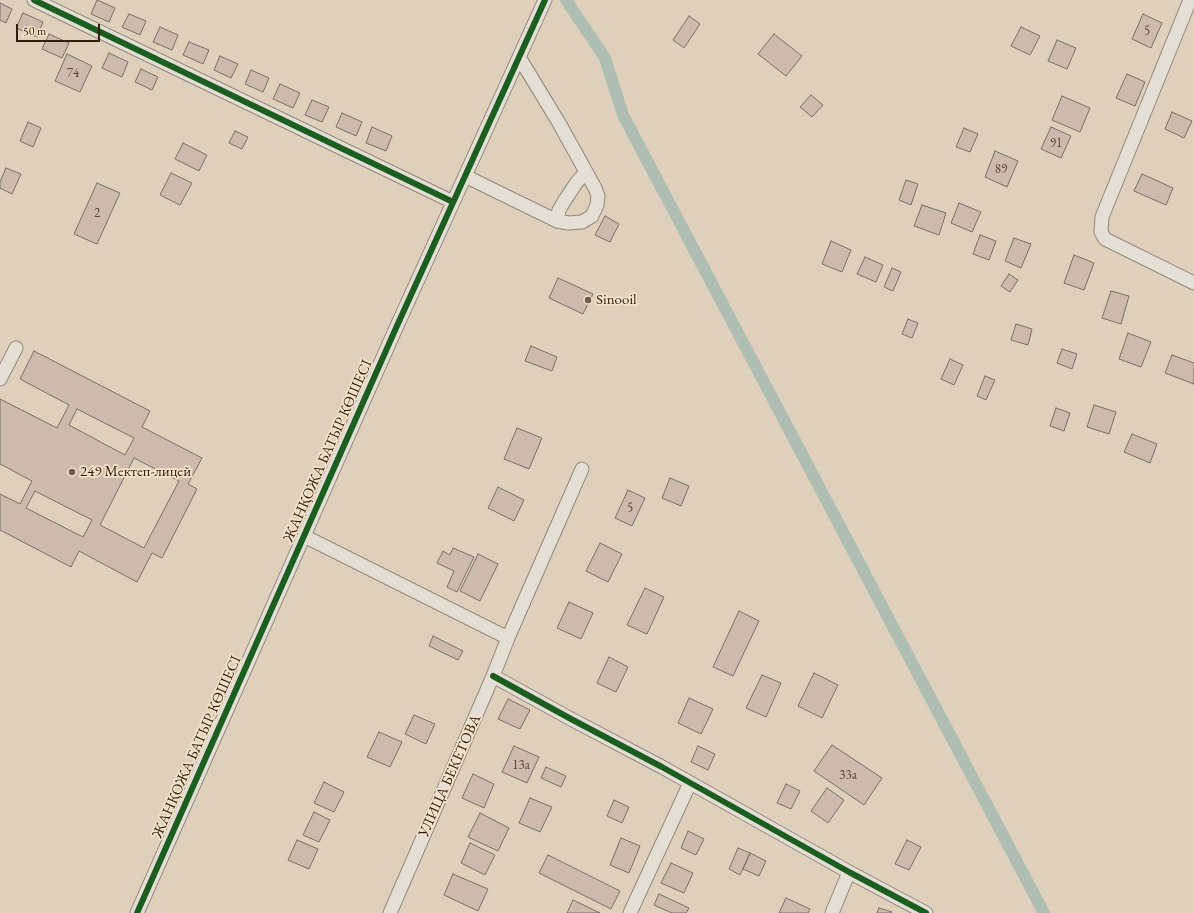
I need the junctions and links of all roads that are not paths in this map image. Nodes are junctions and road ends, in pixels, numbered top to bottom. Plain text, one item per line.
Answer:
1 (34, 0) edge
2 (545, 0) edge
3 (1190, 0) edge
4 (519, 57) junction
5 (586, 172) junction
6 (465, 176) junction
7 (453, 202) junction
8 (557, 221) junction
9 (1194, 283) edge
10 (16, 348) dead end
11 (0, 379) edge
12 (582, 469) dead end
13 (304, 536) junction
14 (508, 638) junction
15 (493, 676) junction
16 (690, 783) junction
17 (849, 872) junction
18 (138, 913) edge
19 (390, 913) edge
20 (630, 913) edge
21 (832, 913) edge
22 (926, 913) edge

1 - 7 street
2 - 4 street, ЖАНҚОЖА БАТЫР КӨШЕСІ
3 - 9 street
4 - 5 street
4 - 6 street, ЖАНҚОЖА БАТЫР КӨШЕСІ
5 - 8 street
5 - 8 street
6 - 7 street, ЖАНҚОЖА БАТЫР КӨШЕСІ
6 - 8 street
7 - 13 street, ЖАНҚОЖА БАТЫР КӨШЕСІ
10 - 11 street
12 - 14 street, УЛИЦА БЕКЕТОВА
13 - 14 street
13 - 18 street, ЖАНҚОЖА БАТЫР КӨШЕСІ
14 - 15 street, УЛИЦА БЕКЕТОВА
15 - 16 street
15 - 19 street, УЛИЦА БЕКЕТОВА
16 - 17 street
16 - 20 street
17 - 21 street
17 - 22 street

